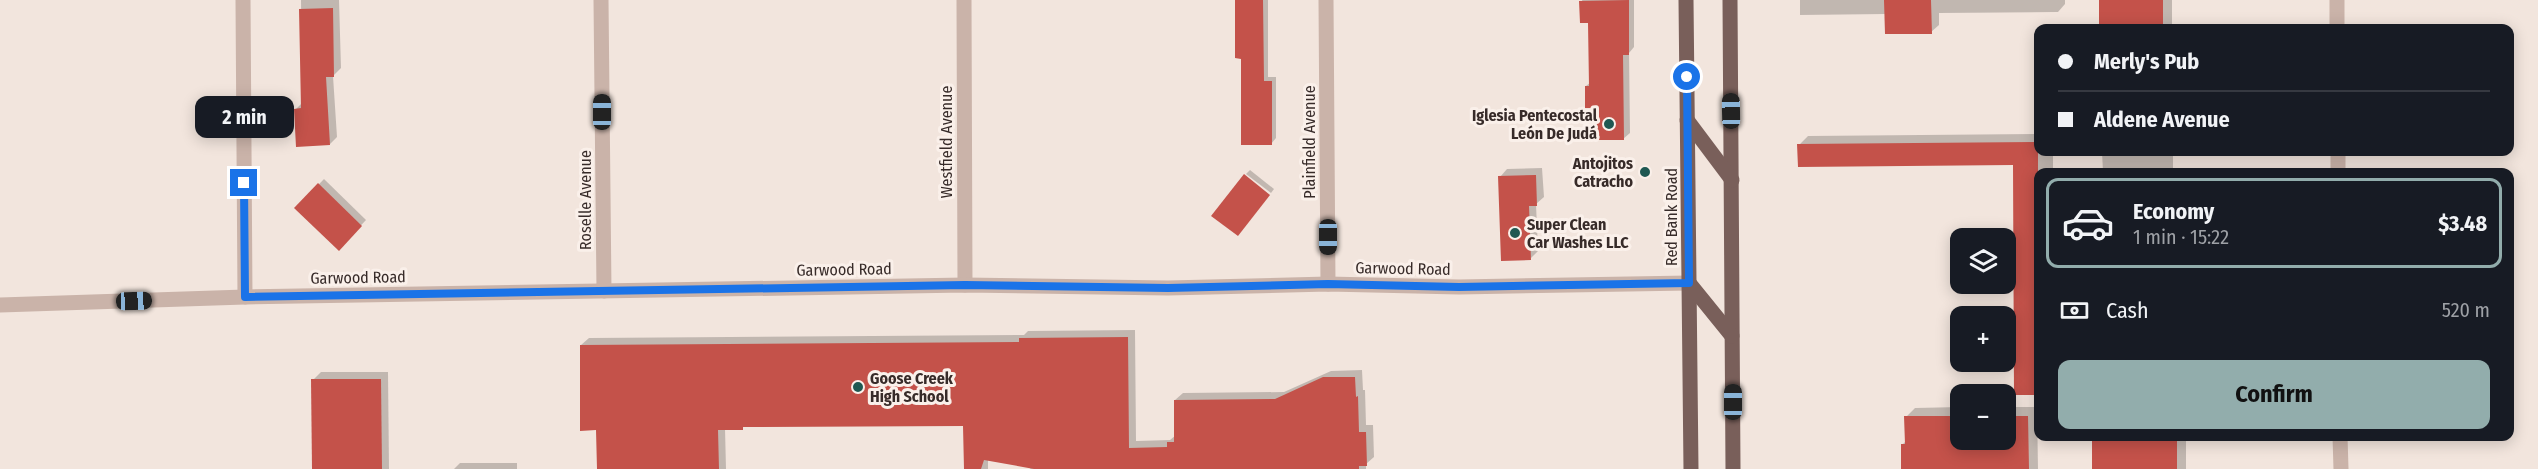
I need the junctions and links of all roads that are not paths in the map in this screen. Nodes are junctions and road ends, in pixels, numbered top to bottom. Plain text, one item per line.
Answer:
1 (243, 0) edge
2 (602, 0) edge
3 (964, 0) edge
4 (1326, 0) edge
5 (1686, 0) edge
6 (1730, 0) edge
7 (2337, 0) edge
8 (2337, 24) edge
9 (1688, 120) junction
10 (1732, 180) junction
11 (1689, 283) junction
12 (1328, 284) junction
13 (965, 285) junction
14 (604, 291) junction
15 (245, 297) junction
16 (0, 305) edge
17 (1732, 336) junction
18 (2340, 441) edge
19 (1691, 469) edge
20 (1733, 469) edge
21 (2341, 469) edge

1 - 15 street
2 - 14 street, Roselle Avenue
3 - 13 street, Westfield Avenue
4 - 12 street, Plainfield Avenue
5 - 9 main road, Red Bank Road
6 - 10 main road
7 - 8 street
9 - 10 main road
9 - 11 main road, Red Bank Road
10 - 17 main road
11 - 12 street, Garwood Road
11 - 17 main road
11 - 19 main road, Red Bank Road
12 - 13 street, Garwood Road
13 - 14 street, Garwood Road
14 - 15 street, Garwood Road
15 - 16 street, Garwood Road
17 - 20 main road
18 - 21 street

